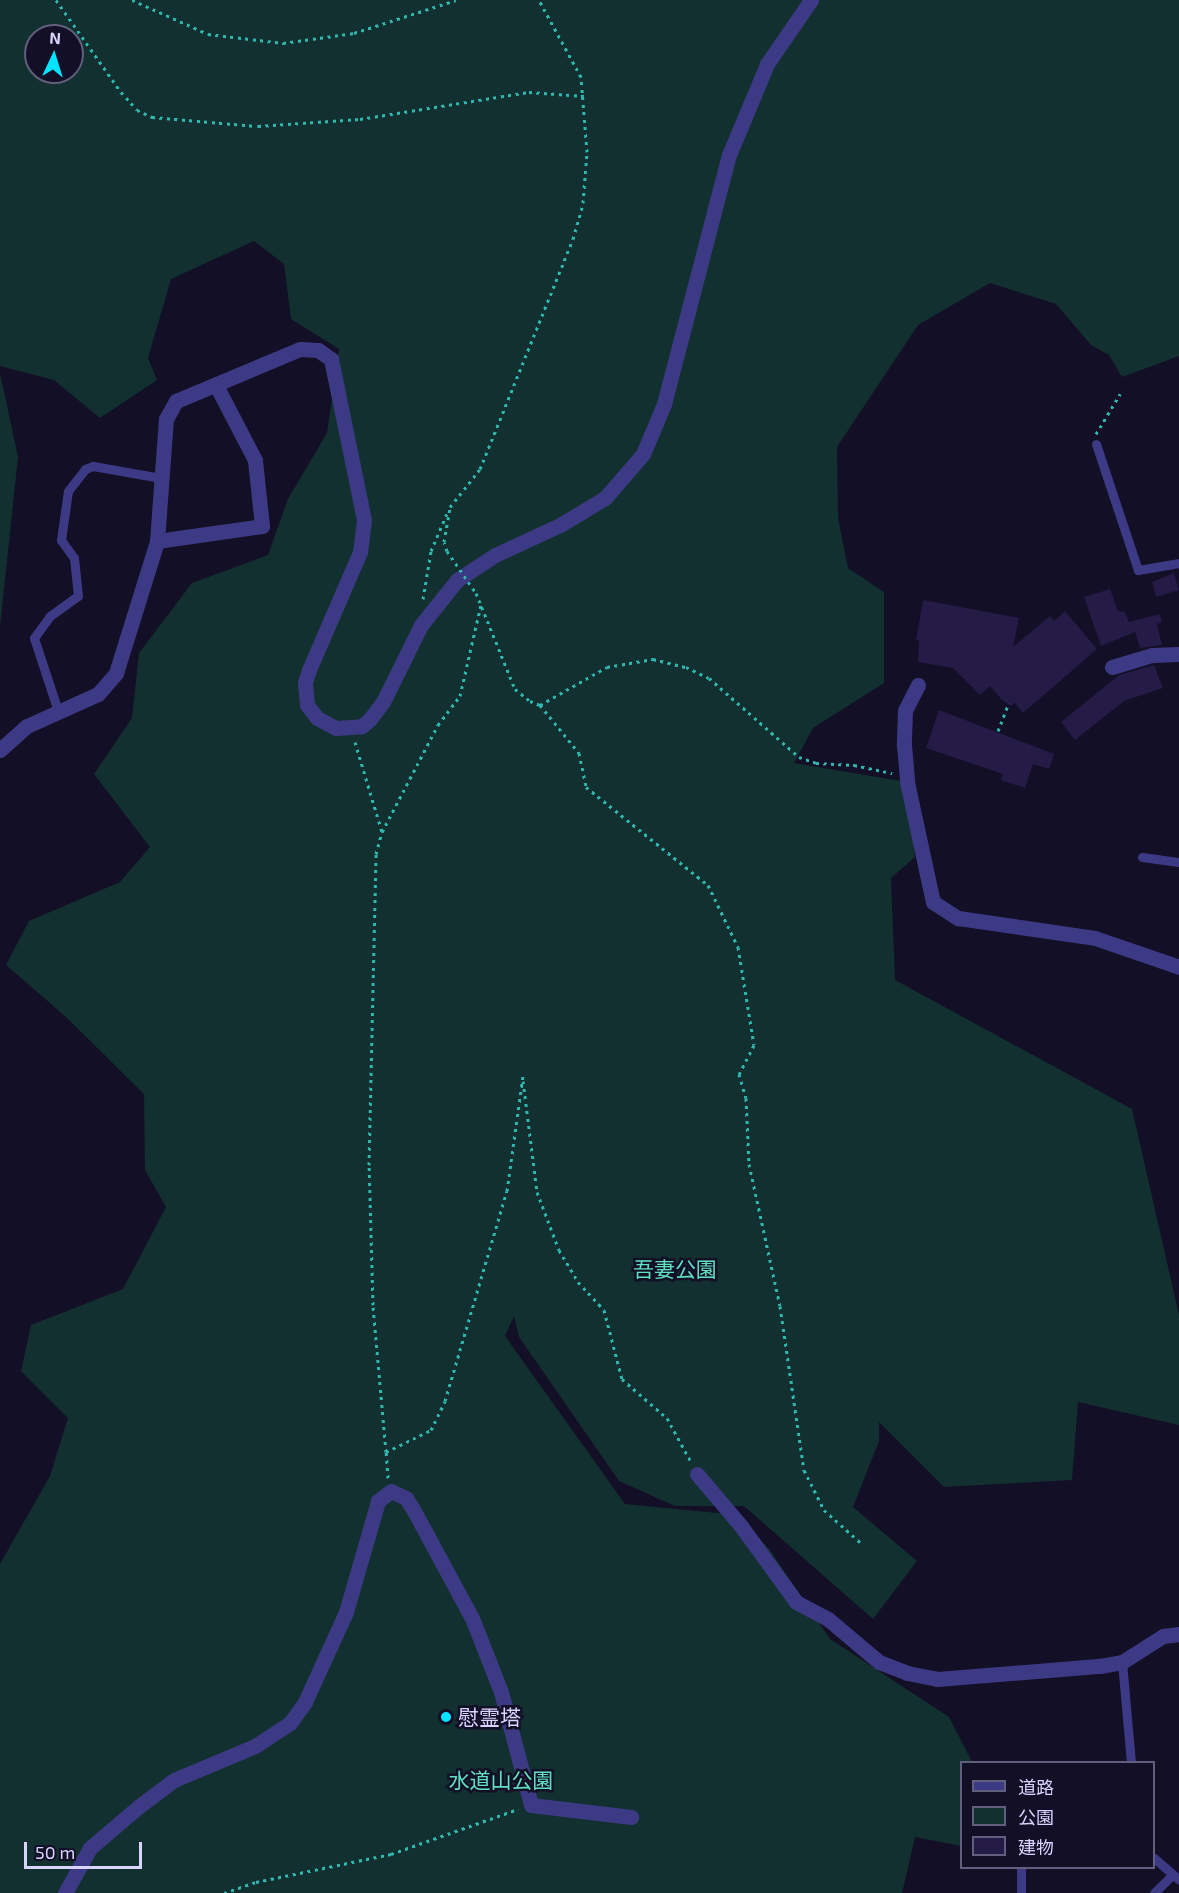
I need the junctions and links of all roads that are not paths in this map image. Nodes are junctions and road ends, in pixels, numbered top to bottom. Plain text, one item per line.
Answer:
1 (811, 0) edge
2 (216, 385) junction
3 (1096, 444) road end
4 (161, 478) junction
5 (157, 541) junction
6 (1179, 563) edge
7 (1179, 654) edge
8 (1112, 668) dead end
9 (918, 685) dead end
10 (58, 711) junction
11 (0, 750) edge
12 (1142, 856) dead end
13 (1179, 862) edge
14 (1179, 967) edge
15 (697, 1474) road end
16 (1179, 1634) edge
17 (1122, 1662) junction
18 (1131, 1761) edge
19 (631, 1817) dead end
20 (1155, 1859) edge
21 (1021, 1869) edge
22 (1176, 1877) edge
23 (65, 1893) edge
24 (1021, 1893) edge
25 (1154, 1893) edge

1 - 2 street
2 - 4 street
2 - 5 street
3 - 6 lane
4 - 5 street
4 - 10 lane
5 - 10 street
7 - 8 street
9 - 14 street
10 - 11 street
12 - 13 lane
15 - 17 street
16 - 17 street
17 - 18 lane
19 - 23 street
20 - 22 lane
21 - 24 lane
22 - 25 lane

